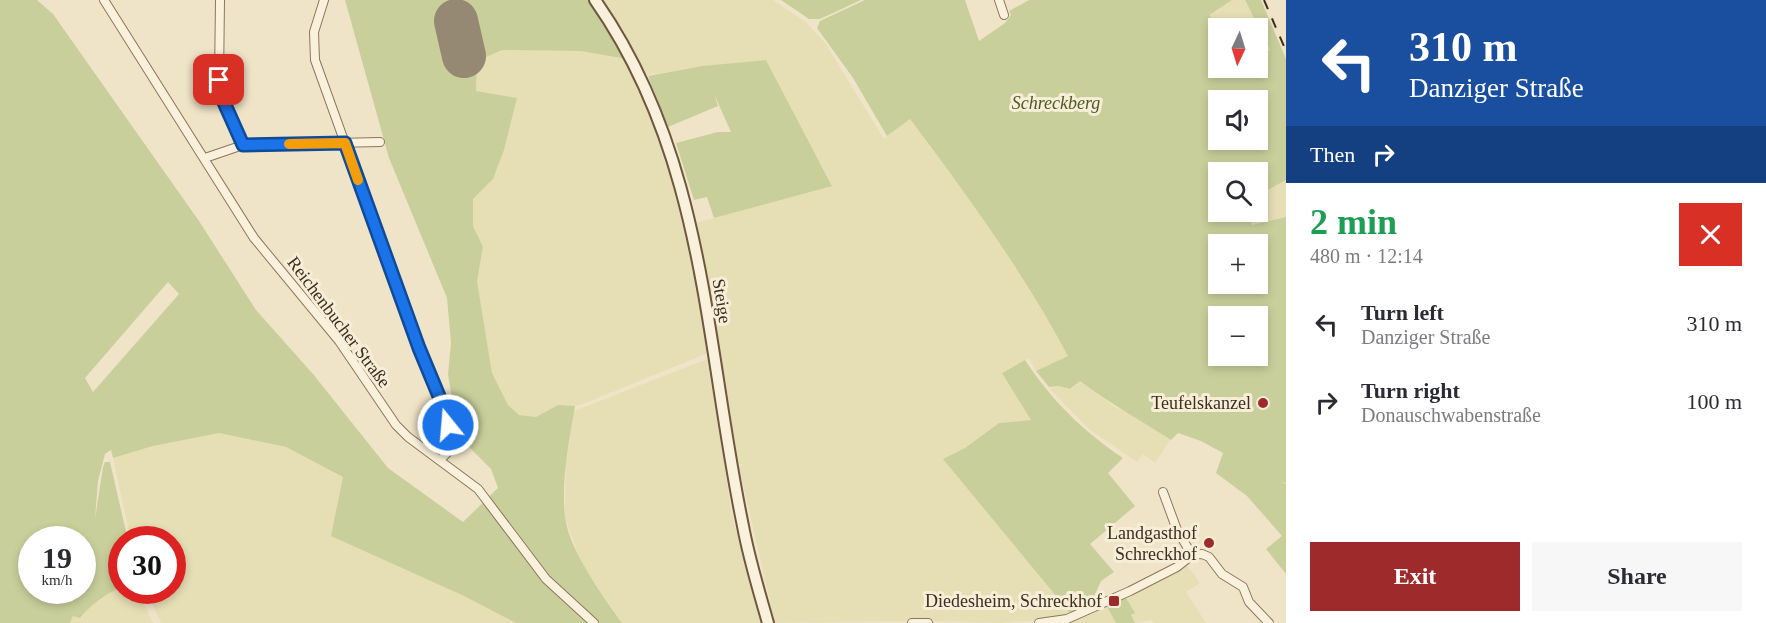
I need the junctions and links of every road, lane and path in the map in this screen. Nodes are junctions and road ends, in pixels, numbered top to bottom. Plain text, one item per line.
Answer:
1 (104, 0) edge
2 (220, 0) edge
3 (324, 0) edge
4 (595, 0) edge
5 (999, 0) edge
6 (1004, 15) dead end
7 (380, 142) dead end
8 (345, 143) junction
9 (243, 145) junction
10 (205, 158) junction
11 (440, 460) junction
12 (1163, 492) dead end
13 (1192, 555) junction
14 (594, 623) edge
15 (768, 623) edge
16 (912, 623) edge
17 (928, 623) edge
18 (1039, 623) edge
19 (1269, 623) edge

1 - 10 street, Reichenbucher Straße
2 - 9 street
3 - 8 street
4 - 15 street, Steige
5 - 6 street
7 - 8 street
8 - 9 street
8 - 11 street
9 - 10 street
10 - 11 street, Reichenbucher Straße
11 - 14 street, Reichenbucher Straße
12 - 13 street
13 - 18 street
13 - 19 street
16 - 17 street

